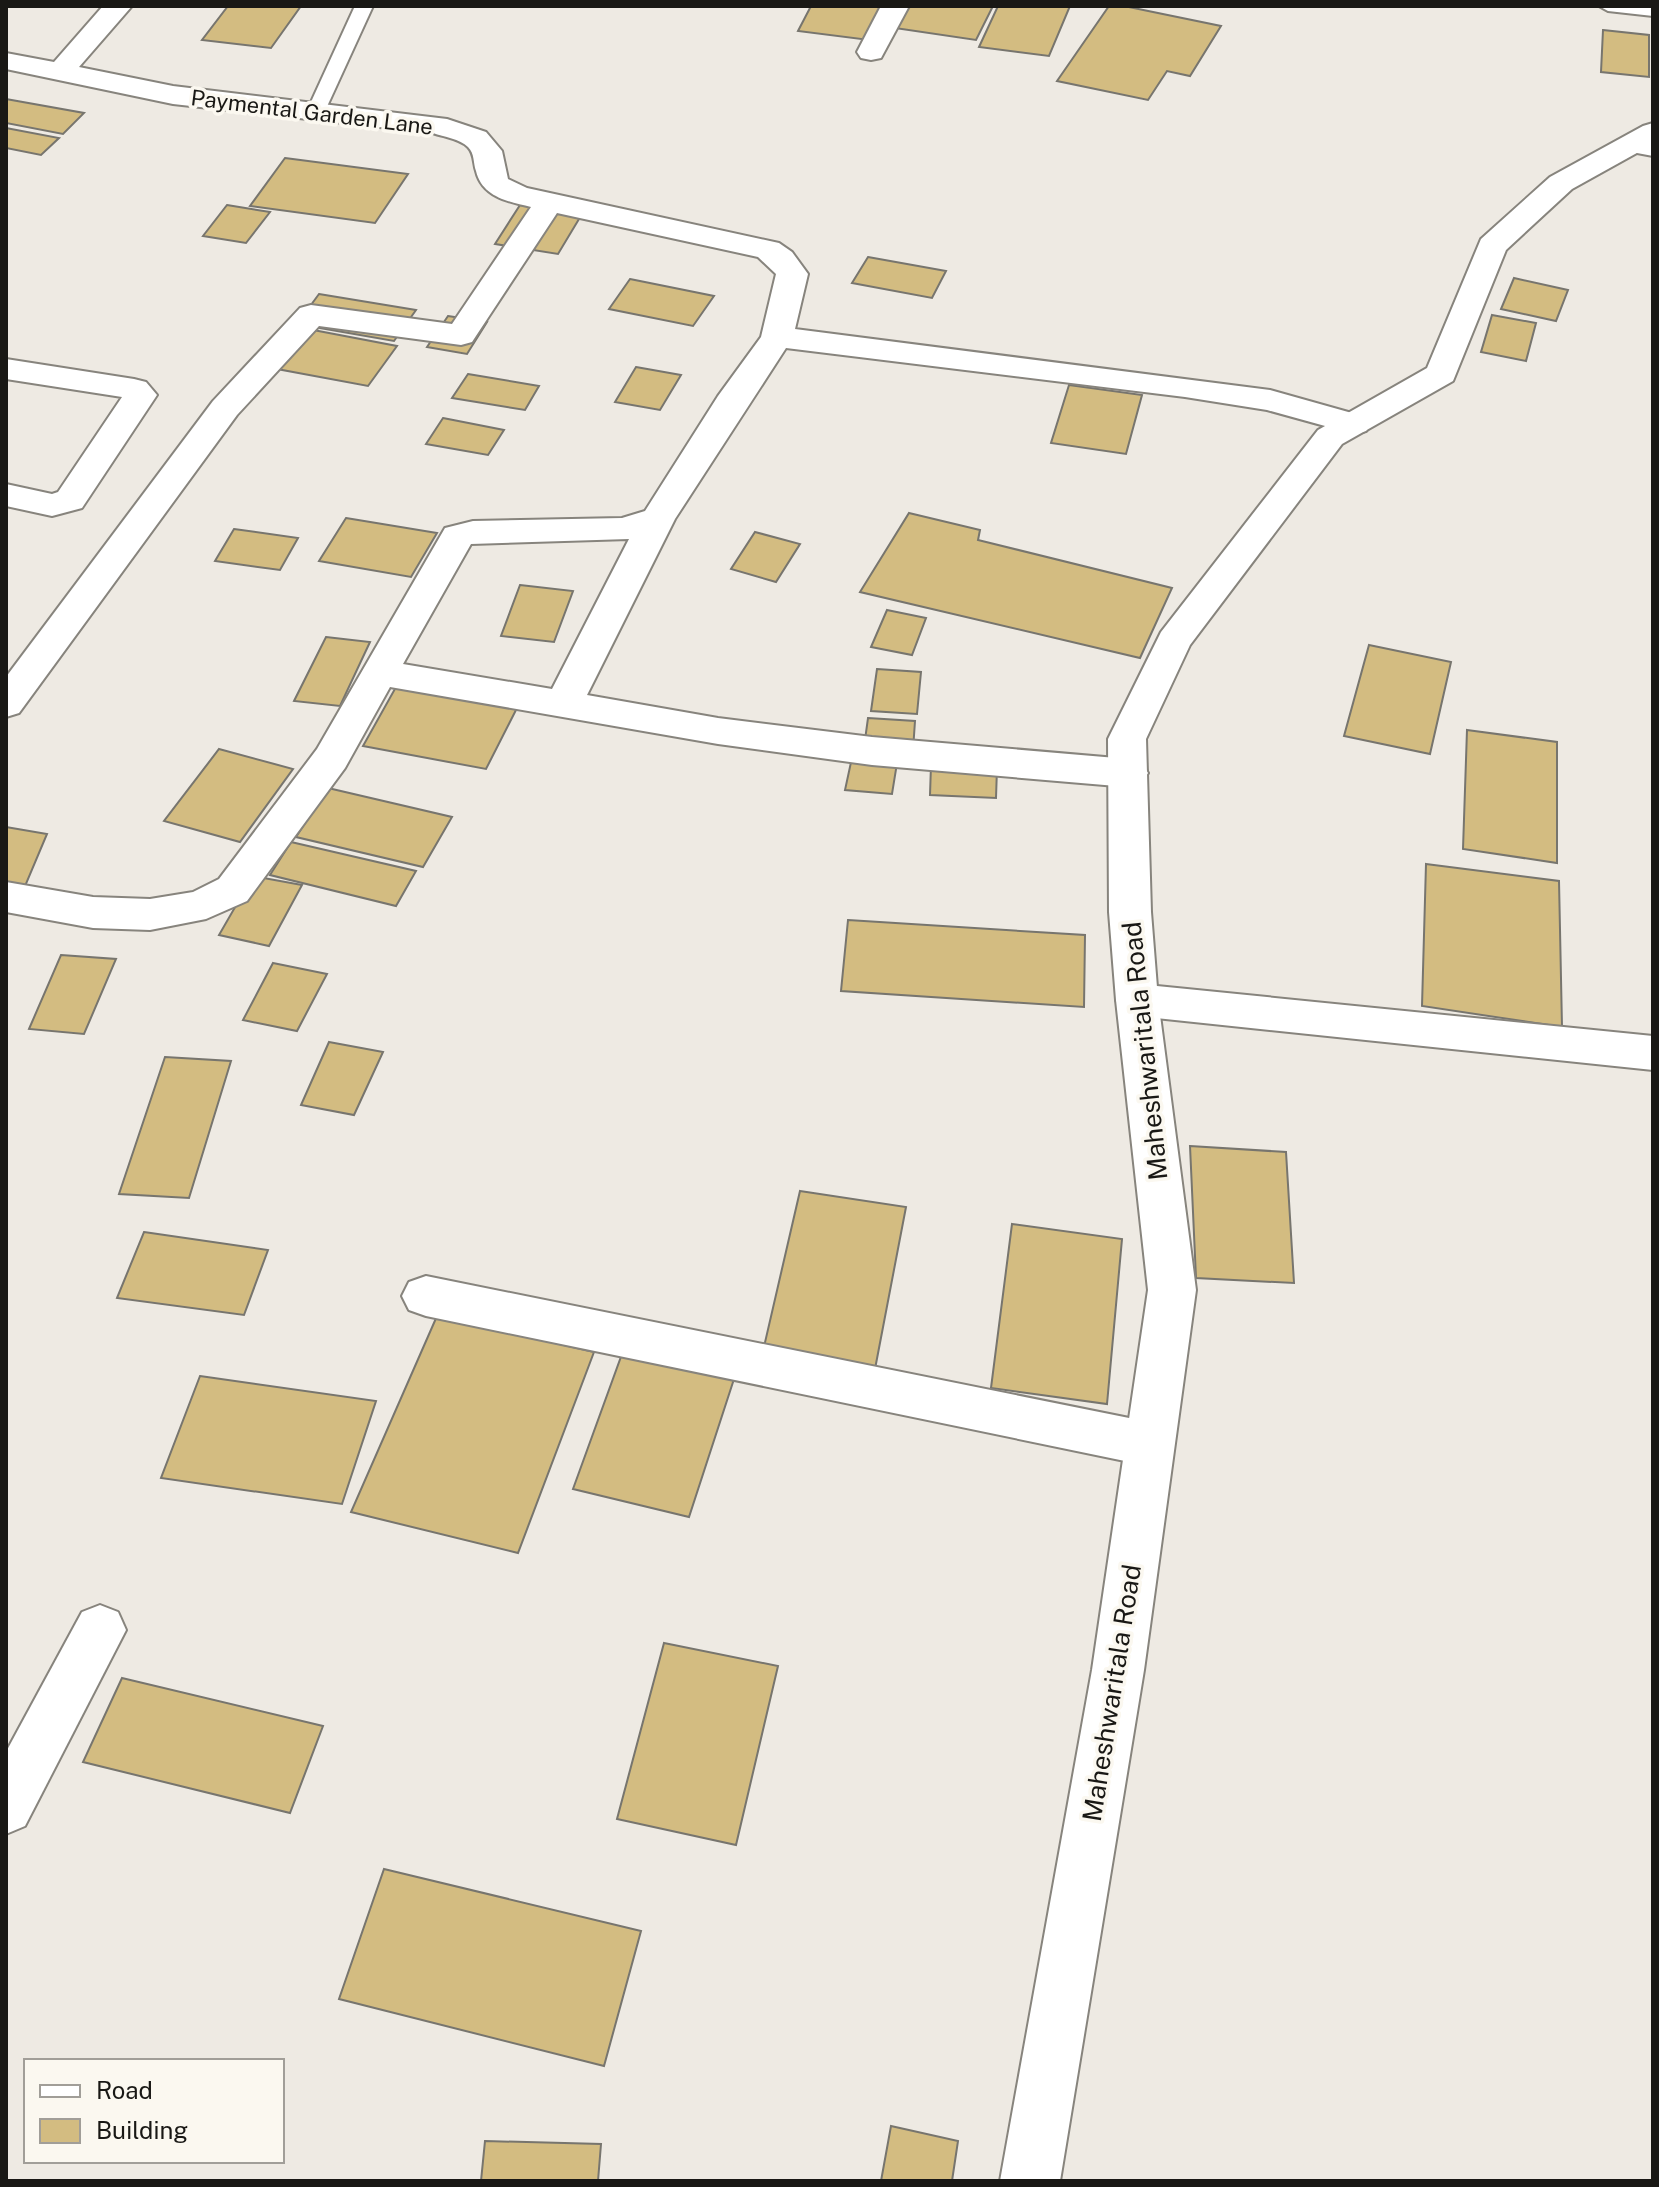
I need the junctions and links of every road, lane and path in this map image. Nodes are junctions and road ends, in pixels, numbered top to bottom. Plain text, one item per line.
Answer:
1 (118, 6) edge
2 (364, 6) edge
3 (895, 6) edge
4 (1608, 6) edge
5 (1653, 11) edge
6 (871, 52) dead end
7 (6, 61) edge
8 (62, 70) junction
9 (315, 113) junction
10 (1645, 143) edge
11 (550, 201) junction
12 (777, 337) junction
13 (6, 369) edge
14 (1354, 424) junction
15 (6, 495) edge
16 (657, 519) junction
17 (382, 673) junction
18 (6, 704) edge
19 (563, 705) junction
20 (1128, 773) junction
21 (6, 897) edge
22 (1137, 1000) junction
23 (1653, 1053) edge
24 (426, 1296) dead end
25 (1149, 1444) junction
26 (100, 1630) dead end
27 (6, 1807) edge
28 (1030, 2181) edge

1 - 8 street
2 - 9 lane
3 - 6 street
4 - 5 lane
7 - 8 street, Paymental Garden Lane
8 - 9 street, Paymental Garden Lane
9 - 11 street, Paymental Garden Lane
10 - 14 street, Maheshwaritala Road
11 - 12 street, Paymental Garden Lane
11 - 18 street
12 - 14 street
12 - 16 street
13 - 15 street
14 - 20 street, Maheshwaritala Road
16 - 17 street
16 - 19 street
17 - 19 street
17 - 21 street
19 - 20 street
20 - 22 street, Maheshwaritala Road
22 - 23 street
22 - 25 street, Maheshwaritala Road
24 - 25 street
25 - 28 street, Maheshwaritala Road
26 - 27 street

